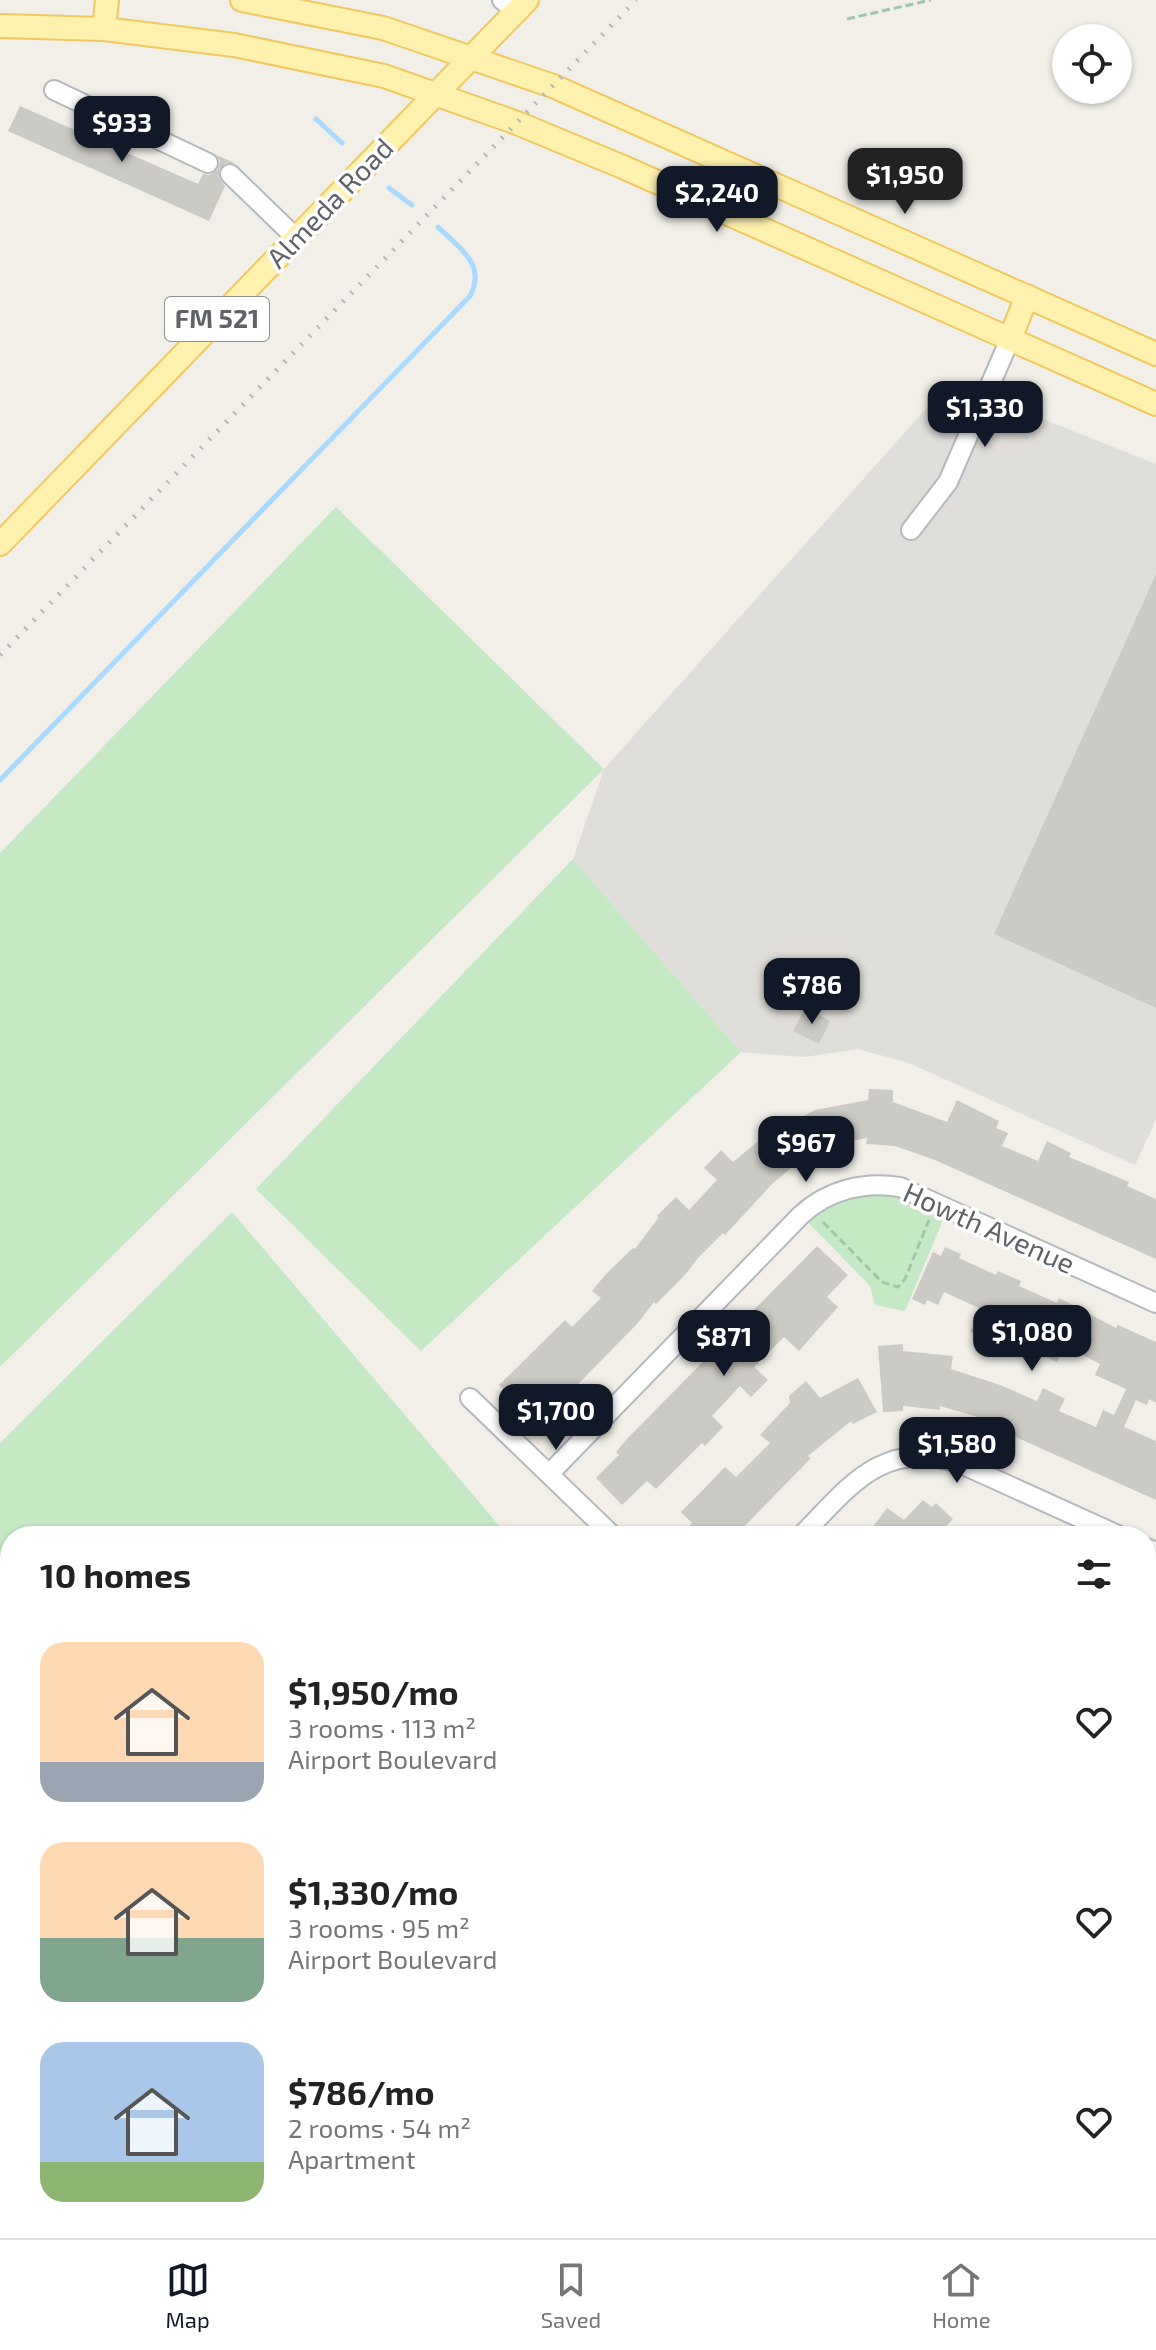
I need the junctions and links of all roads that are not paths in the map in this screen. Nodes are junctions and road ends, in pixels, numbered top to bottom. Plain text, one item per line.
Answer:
1 (107, 0) edge
2 (242, 0) edge
3 (515, 4) edge
4 (0, 26) edge
5 (104, 29) junction
6 (470, 59) junction
7 (54, 90) dead end
8 (436, 95) junction
9 (208, 163) dead end
10 (230, 174) dead end
11 (296, 238) junction
12 (1027, 296) junction
13 (1010, 339) junction
14 (1156, 354) edge
15 (1156, 404) edge
16 (911, 530) dead end
17 (0, 544) edge
18 (1156, 1303) edge
19 (470, 1398) dead end
20 (549, 1474) junction
21 (603, 1526) edge
22 (811, 1526) edge
23 (1098, 1526) edge

1 - 5 main road
2 - 6 main road
3 - 6 main road, Almeda Road / FM 521
4 - 5 main road
5 - 8 main road
6 - 8 main road, Almeda Road / FM 521
6 - 12 main road
7 - 9 street
8 - 11 main road, Almeda Road / FM 521
8 - 13 main road
10 - 11 street
11 - 17 main road, Almeda Road / FM 521
12 - 13 main road
12 - 14 main road
13 - 15 main road
13 - 16 street
18 - 20 street, Howth Avenue
19 - 20 street
20 - 21 street
22 - 23 street

